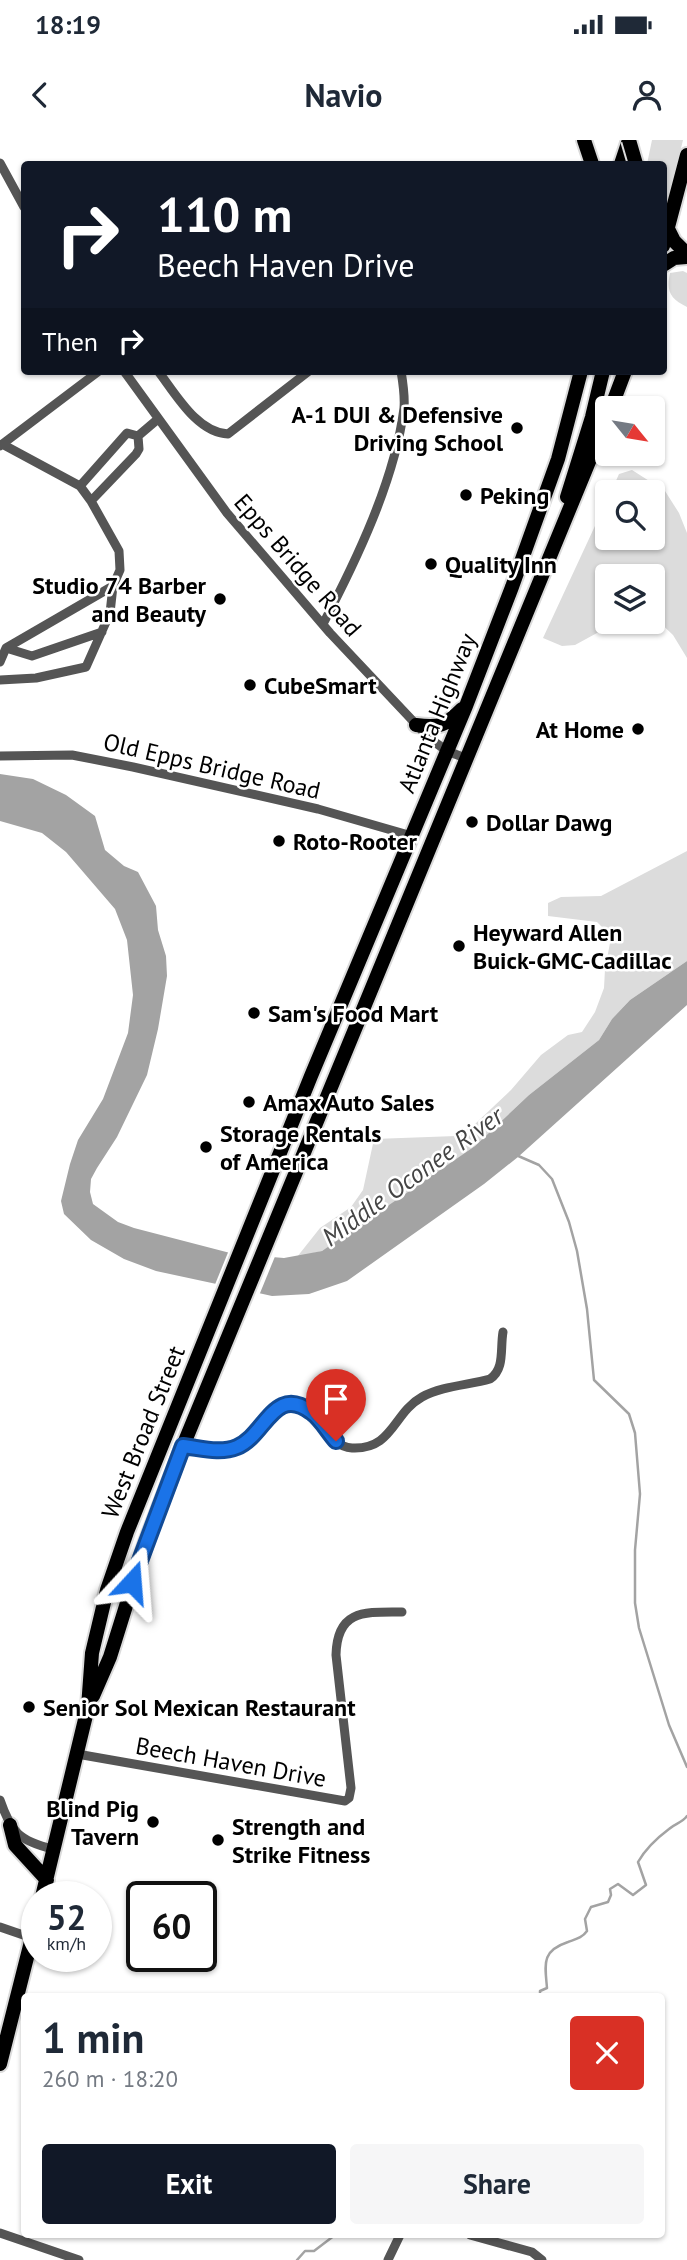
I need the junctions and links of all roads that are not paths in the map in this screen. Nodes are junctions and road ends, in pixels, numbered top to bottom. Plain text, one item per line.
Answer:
1 (584, 140) edge
2 (629, 140) edge
3 (687, 155) edge
4 (592, 161) edge
5 (622, 161) edge
6 (635, 161) edge
7 (0, 163) edge
8 (21, 202) edge
9 (668, 229) junction
10 (667, 232) edge
11 (687, 256) edge
12 (667, 262) edge
13 (94, 375) edge
14 (127, 375) edge
15 (161, 375) edge
16 (304, 375) edge
17 (401, 375) edge
18 (580, 375) edge
19 (602, 375) edge
20 (623, 375) edge
21 (616, 396) edge
22 (158, 419) junction
23 (138, 436) junction
24 (1, 445) edge
25 (595, 450) edge
26 (80, 486) junction
27 (91, 501) junction
28 (547, 561) junction
29 (113, 586) junction
30 (323, 624) junction
31 (102, 632) junction
32 (6, 648) junction
33 (0, 662) edge
34 (0, 680) edge
35 (466, 706) junction
36 (416, 725) junction
37 (447, 751) junction
38 (0, 755) edge
39 (468, 759) junction
40 (412, 836) junction
41 (237, 1259) joint
42 (252, 1282) joint
43 (503, 1332) dead end
44 (183, 1446) junction
45 (134, 1514) junction
46 (154, 1521) junction
47 (402, 1612) dead end
48 (88, 1707) junction
49 (77, 1754) junction
50 (0, 1800) edge
51 (10, 1825) junction
52 (53, 1849) junction
53 (47, 1880) joint
54 (0, 1927) edge
55 (21, 1934) edge
56 (23, 1972) edge
57 (0, 2060) edge
58 (0, 2233) edge
59 (399, 2238) edge
60 (481, 2238) edge
61 (73, 2259) edge
62 (388, 2260) edge
63 (542, 2260) edge

1 - 4 main road
2 - 5 main road
2 - 6 main road, bridge
3 - 9 main road
7 - 8 street
9 - 10 main road
9 - 11 main road
11 - 12 main road
13 - 24 street
14 - 22 street, Epps Bridge Road
15 - 16 street
17 - 30 street
18 - 35 main road, Atlanta Highway
19 - 28 main road
20 - 21 main road
22 - 23 street
22 - 30 street, Epps Bridge Road
23 - 26 street
23 - 27 street
24 - 26 street
25 - 28 main road, Atlanta Highway
26 - 27 street
27 - 29 street
28 - 39 main road, Atlanta Highway
29 - 31 street
29 - 32 street
30 - 36 street, Epps Bridge Road
31 - 32 street
31 - 34 street
32 - 33 street
35 - 36 main road
35 - 37 main road, Atlanta Highway
36 - 37 street, Epps Bridge Road
37 - 39 street, Epps Bridge Road
37 - 40 main road, Atlanta Highway
38 - 40 street, Old Epps Bridge Road
39 - 42 main road, Atlanta Highway
40 - 41 main road, Atlanta Highway
41 - 45 main road, West Broad Street
42 - 44 main road, West Broad Street
43 - 44 street
44 - 46 main road, West Broad Street
45 - 46 main road
45 - 48 main road, West Broad Street
46 - 48 main road, West Broad Street
47 - 49 street, Beech Haven Drive
48 - 49 main road, West Broad Street
49 - 52 main road, West Broad Street
50 - 51 street
51 - 52 street
51 - 53 main road
52 - 53 main road, West Broad Street
54 - 55 street
56 - 57 main road
58 - 61 street
59 - 62 street
60 - 63 street

